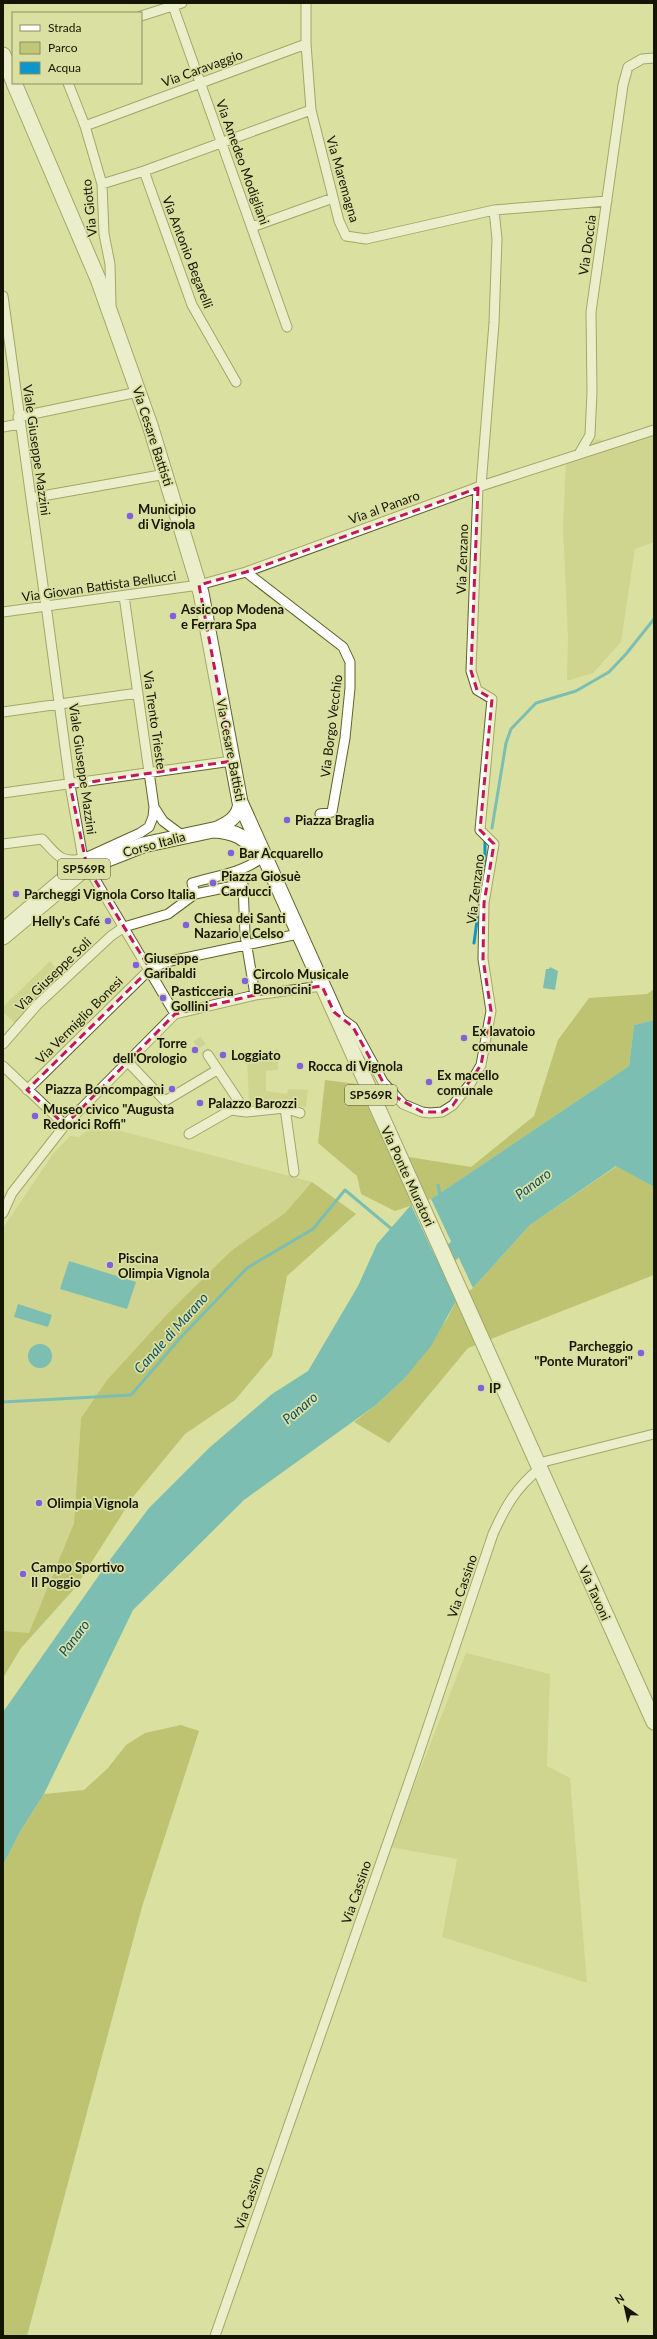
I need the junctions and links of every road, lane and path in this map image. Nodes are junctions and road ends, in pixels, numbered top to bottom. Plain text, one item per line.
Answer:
1 (182, 3) edge
2 (306, 3) edge
3 (173, 6) junction
4 (142, 16) edge
5 (306, 44) junction
6 (3, 55) edge
7 (654, 58) edge
8 (12, 78) edge
9 (200, 81) junction
10 (14, 84) edge
11 (68, 84) edge
12 (311, 110) junction
13 (85, 126) junction
14 (222, 141) junction
15 (144, 171) junction
16 (102, 184) junction
17 (333, 198) junction
18 (607, 201) junction
19 (494, 210) junction
20 (252, 227) junction
21 (3, 296) edge
22 (4, 309) edge
23 (111, 312) junction
24 (287, 327) dead end
25 (236, 382) dead end
26 (138, 392) junction
27 (19, 421) junction
28 (3, 427) edge
29 (654, 430) edge
30 (579, 454) junction
31 (166, 474) junction
32 (480, 487) junction
33 (31, 498) junction
34 (246, 572) junction
35 (199, 585) junction
36 (124, 596) junction
37 (47, 609) junction
38 (3, 612) edge
39 (138, 694) junction
40 (60, 704) junction
41 (3, 712) edge
42 (232, 761) junction
43 (149, 774) junction
44 (70, 785) junction
45 (3, 793) edge
46 (240, 802) junction
47 (154, 807) junction
48 (320, 814) dead end
49 (213, 830) junction
50 (183, 836) junction
51 (3, 844) edge
52 (260, 859) junction
53 (85, 863) junction
54 (270, 871) junction
55 (195, 894) junction
56 (3, 926) edge
57 (124, 927) junction
58 (298, 934) junction
59 (3, 937) edge
60 (246, 944) junction
61 (150, 968) junction
62 (322, 986) junction
63 (255, 996) junction
64 (334, 1012) junction
65 (175, 1014) junction
66 (3, 1044) edge
67 (208, 1055) tunnel mouth
68 (127, 1061) junction
69 (3, 1066) edge
70 (217, 1070) junction
71 (27, 1090) junction
72 (285, 1108) junction
73 (246, 1112) junction
74 (300, 1113) dead end
75 (65, 1125) junction
76 (189, 1134) dead end
77 (294, 1172) dead end
78 (7, 1192) edge
79 (3, 1213) edge
80 (488, 1349) joint
81 (654, 1434) edge
82 (540, 1465) junction
83 (649, 1699) edge
84 (654, 1722) edge
85 (215, 2336) edge

1 - 3 street
2 - 5 street, Via Maremagna
3 - 4 street
3 - 9 street, Via Amedeo Modigliani
5 - 9 street, Via Caravaggio
5 - 12 street, Via Maremagna
6 - 8 main road
7 - 18 street, Via Doccia
9 - 13 street, Via Caravaggio
9 - 14 street, Via Amedeo Modigliani
10 - 23 main road, Via Cesare Battisti
11 - 13 street, Via Giotto
12 - 14 street
12 - 17 street, Via Maremagna
13 - 16 street, Via Giotto
14 - 15 street
14 - 20 street, Via Amedeo Modigliani
15 - 16 street
15 - 25 street, Via Antonio Begarelli
16 - 23 street, Via Giotto
17 - 19 street, Via Maremagna
17 - 20 street
18 - 19 street, Via Maremagna
18 - 30 street, Via Doccia
19 - 32 street
20 - 24 street, Via Amedeo Modigliani
21 - 22 street, Viale Giuseppe Mazzini
22 - 27 street, Viale Giuseppe Mazzini
23 - 26 main road, Via Cesare Battisti
26 - 27 street
26 - 31 main road, Via Cesare Battisti
27 - 28 street
27 - 33 street, Viale Giuseppe Mazzini
29 - 30 street, Via al Panaro
30 - 32 street, Via al Panaro
31 - 33 street
31 - 35 main road, Via Cesare Battisti
32 - 34 street, Via al Panaro
32 - 64 street, Via Zenzano
33 - 37 street, Viale Giuseppe Mazzini
34 - 35 street, Via al Panaro
34 - 48 street, Via Borgo Vecchio
35 - 36 street, Via Giovan Battista Bellucci
35 - 42 main road, Via Cesare Battisti
36 - 37 street, Via Giovan Battista Bellucci
36 - 39 street, Via Trento Trieste
37 - 38 street, Via Giovan Battista Bellucci
37 - 40 street, Viale Giuseppe Mazzini
39 - 40 street
39 - 43 street, Via Trento Trieste
40 - 41 street
40 - 44 street, Viale Giuseppe Mazzini
42 - 43 street
42 - 46 main road, Via Cesare Battisti
43 - 44 street
43 - 47 street, Via Trento Trieste
44 - 45 street
44 - 53 street, Viale Giuseppe Mazzini
46 - 49 main road, Corso Italia / SP569R
46 - 54 main road, Via Cesare Battisti
47 - 50 street, Via Trento Trieste
47 - 53 street, Corso Italia
49 - 50 main road, Corso Italia / SP569R
49 - 52 main road, Corso Italia / SP569R
50 - 53 main road, Corso Italia / SP569R
51 - 53 street
52 - 54 main road, Corso Italia / SP569R
52 - 55 street
53 - 56 street, Corso Italia
53 - 57 street
53 - 59 main road, Corso Italia / SP569R
54 - 58 main road, Via Ponte Muratori / SP569R
55 - 57 street
55 - 60 street
57 - 61 street
57 - 66 street, Via Giuseppe Soli
58 - 60 street
58 - 62 main road, Via Ponte Muratori / SP569R
60 - 61 street
60 - 63 street
61 - 65 street
61 - 71 street, Via Vermiglio Bonesi
62 - 63 street
62 - 64 main road, Via Ponte Muratori / SP569R
63 - 65 street
64 - 80 main road, Via Ponte Muratori / SP569R
65 - 68 street
67 - 70 street
68 - 70 street
68 - 75 street
69 - 71 street
70 - 73 street
71 - 75 street
72 - 73 street
72 - 74 street
72 - 77 street
73 - 76 street
75 - 78 street
78 - 79 street
80 - 82 main road, Via Tavoni
81 - 82 street
82 - 83 main road, Via Tavoni
82 - 85 street, Via Cassino
83 - 84 main road, Via Tavoni

